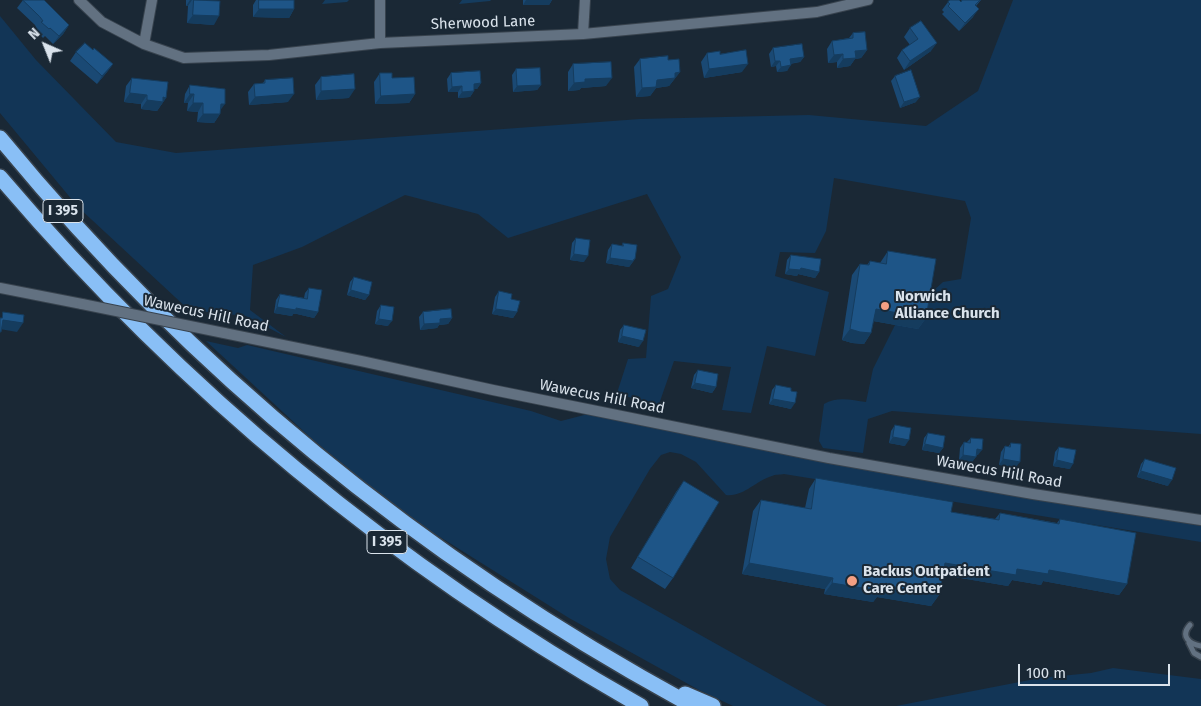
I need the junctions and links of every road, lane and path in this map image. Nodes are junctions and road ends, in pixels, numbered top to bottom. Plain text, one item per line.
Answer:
1 (80, 0) edge
2 (152, 0) edge
3 (380, 0) edge
4 (585, 0) edge
5 (868, 0) edge
6 (583, 34) junction
7 (380, 42) junction
8 (144, 44) junction
9 (0, 138) edge
10 (0, 177) edge
11 (0, 288) edge
12 (1201, 520) edge
13 (1190, 625) dead end
14 (1186, 638) junction
15 (1201, 646) edge
16 (1201, 657) edge
17 (657, 686) junction
18 (641, 706) edge
19 (694, 706) edge
20 (713, 706) edge

1 - 8 street, Sherwood Lane
2 - 8 street
3 - 7 street
4 - 6 street
5 - 6 street, Sherwood Lane
6 - 7 street, Sherwood Lane
7 - 8 street, Sherwood Lane
9 - 17 highway, I 395
10 - 18 highway, I 395
11 - 12 street, Wawecus Hill Road, bridge
13 - 14 lane
14 - 15 lane
14 - 16 lane
17 - 19 highway, I 395
17 - 20 highway

